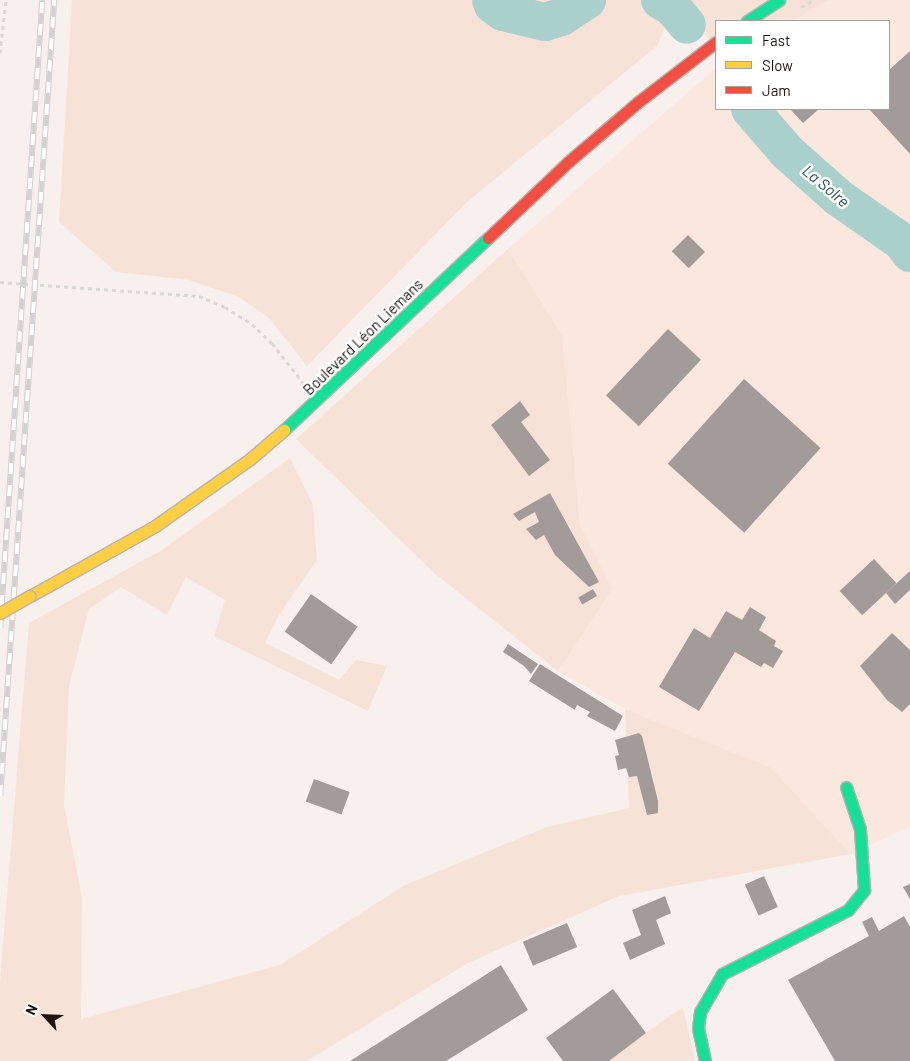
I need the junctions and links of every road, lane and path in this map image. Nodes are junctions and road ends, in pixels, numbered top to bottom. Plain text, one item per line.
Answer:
1 (6, 0) edge
2 (780, 0) edge
3 (749, 20) edge
4 (715, 43) edge
5 (0, 53) edge
6 (0, 282) edge
7 (318, 401) junction
8 (0, 613) edge
9 (846, 787) dead end
10 (705, 1061) edge

1 - 5 path
2 - 3 main road
4 - 7 main road, Boulevard Léon Liemans
6 - 7 path
7 - 8 main road, Boulevard Léon Liemans, bridge
9 - 10 main road

